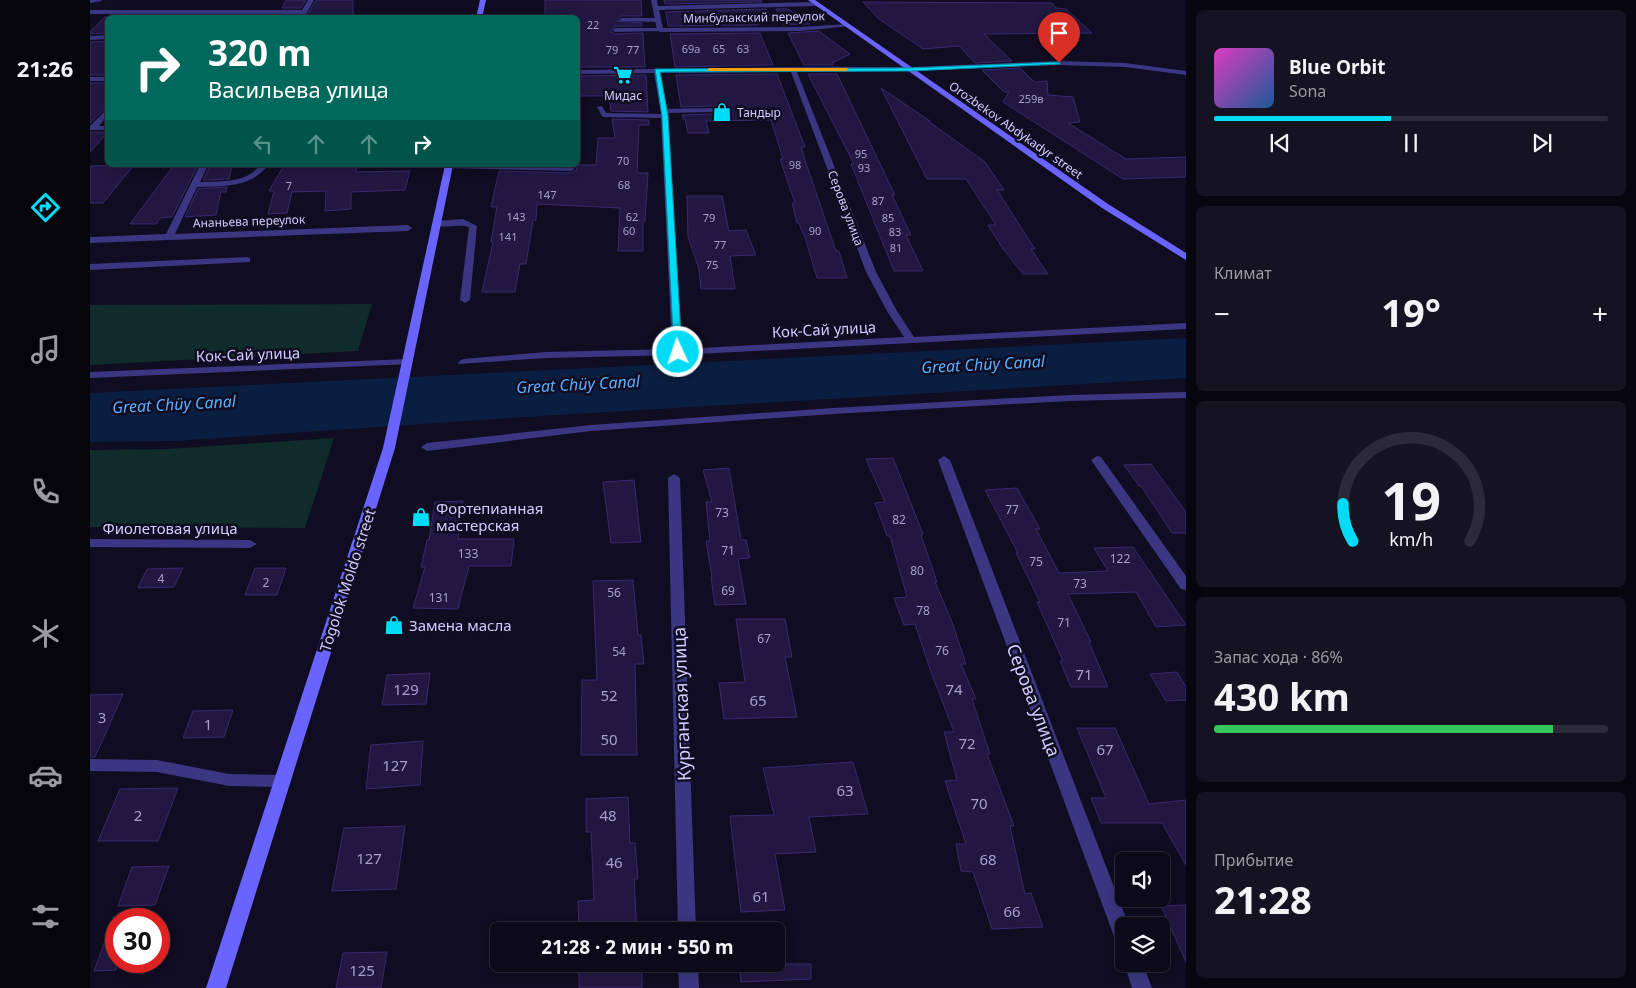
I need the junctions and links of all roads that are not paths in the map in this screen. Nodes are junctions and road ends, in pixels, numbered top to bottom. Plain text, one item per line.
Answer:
1 (99, 0) edge
2 (311, 0) edge
3 (483, 0) edge
4 (654, 0) edge
5 (90, 1) edge
6 (814, 2) edge
7 (656, 8) junction
8 (90, 11) edge
9 (303, 15) edge
10 (480, 15) edge
11 (621, 20) dead end
12 (658, 20) junction
13 (848, 26) junction
14 (615, 30) dead end
15 (660, 30) junction
16 (105, 37) edge
17 (90, 38) edge
18 (794, 69) junction
19 (910, 69) junction
20 (657, 71) junction
21 (580, 72) edge
22 (1186, 73) edge
23 (90, 79) edge
24 (105, 79) edge
25 (600, 107) dead end
26 (712, 110) dead end
27 (105, 113) edge
28 (665, 113) junction
29 (92, 128) edge
30 (105, 128) edge
31 (203, 167) edge
32 (263, 167) edge
33 (449, 167) edge
34 (510, 167) edge
35 (571, 169) dead end
36 (194, 185) junction
37 (437, 224) junction
38 (408, 228) dead end
39 (168, 237) junction
40 (90, 240) edge
41 (1186, 257) edge
42 (247, 260) dead end
43 (90, 267) edge
44 (465, 300) dead end
45 (1186, 326) edge
46 (911, 340) junction
47 (678, 352) junction
48 (463, 362) dead end
49 (407, 365) junction
50 (90, 375) edge
51 (1186, 395) edge
52 (427, 447) dead end
53 (944, 460) dead end
54 (1097, 460) dead end
55 (674, 478) dead end
56 (90, 543) edge
57 (250, 544) dead end
58 (1186, 586) edge
59 (90, 766) edge
60 (283, 781) junction
61 (1116, 917) edge
62 (687, 922) edge
63 (688, 972) edge
64 (1136, 972) edge
65 (216, 988) edge
66 (689, 988) edge
67 (1142, 988) edge

1 - 5 street
1 - 8 street
2 - 9 street
3 - 10 main road
4 - 7 street
6 - 7 street
6 - 13 main road, Orozbekov Abdykadyr street
7 - 12 street
8 - 9 street
11 - 12 street
12 - 15 street
13 - 15 street, Минбулакский переулок
13 - 19 main road, Orozbekov Abdykadyr street
14 - 15 street, Минбулакский переулок
16 - 17 street
18 - 19 street
18 - 20 street
18 - 46 street, Серова улица
19 - 22 street
19 - 41 main road, Orozbekov Abdykadyr street
20 - 21 street
20 - 28 street
23 - 24 street
25 - 28 street
26 - 28 street
27 - 29 street
28 - 47 street
29 - 30 street
31 - 36 street
32 - 36 street
33 - 37 main road, Togolok Moldo street
34 - 35 street
36 - 39 street
37 - 44 street
37 - 49 main road, Togolok Moldo street
38 - 39 street, Ананьева переулок
39 - 40 street, Ананьева переулок
42 - 43 street
45 - 46 street, Кок-Сай улица
46 - 47 street, Кок-Сай улица
47 - 48 street, Кок-Сай улица
49 - 50 street, Кок-Сай улица
49 - 60 main road, Togolok Moldo street
51 - 52 street
53 - 61 street, Серова улица
54 - 58 street
55 - 62 street, Курганская улица
56 - 57 street, Фиолетовая улица
59 - 60 street
60 - 65 main road, Togolok Moldo street
63 - 66 street
64 - 67 street

